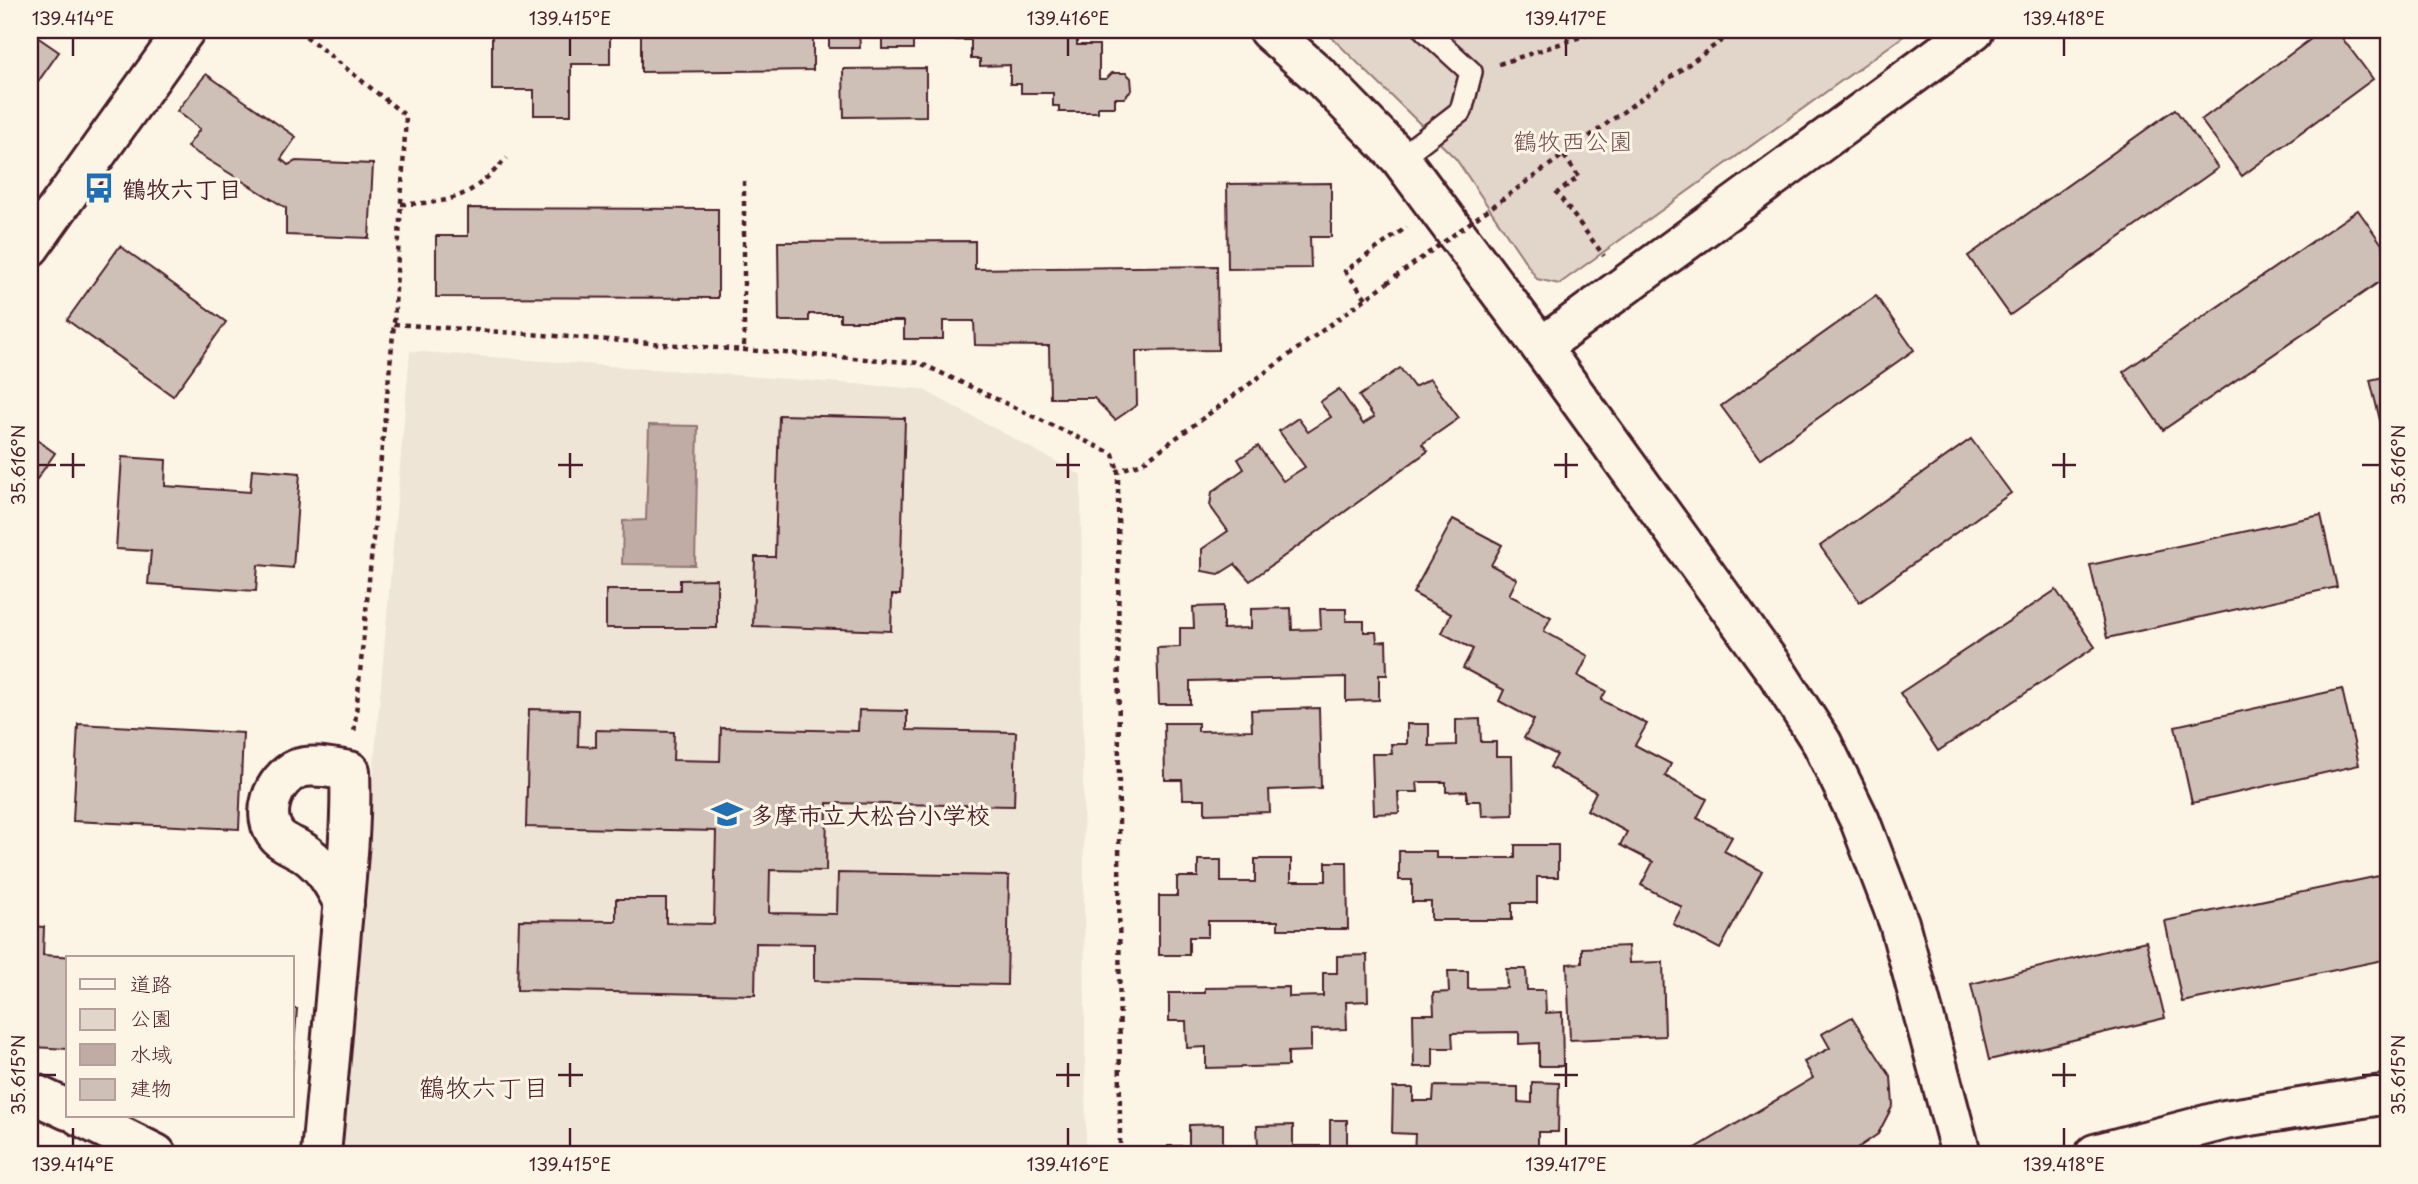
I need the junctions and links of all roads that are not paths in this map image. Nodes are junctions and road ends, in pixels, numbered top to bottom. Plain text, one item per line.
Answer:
1 (185, 30) edge
2 (1268, 30) edge
3 (1425, 30) edge
4 (1975, 30) edge
5 (1400, 158) junction
6 (30, 247) edge
7 (1541, 346) junction
8 (344, 904) junction
9 (30, 1092) edge
10 (2388, 1094) edge
11 (66, 1109) edge
12 (84, 1118) edge
13 (156, 1154) edge
14 (321, 1154) edge
15 (1961, 1154) edge
16 (2095, 1154) edge

1 - 6 street
2 - 5 street
3 - 5 lane
4 - 7 street
5 - 7 street
7 - 15 street
8 - 8 street
8 - 14 street
9 - 11 street
10 - 16 street
12 - 13 street

